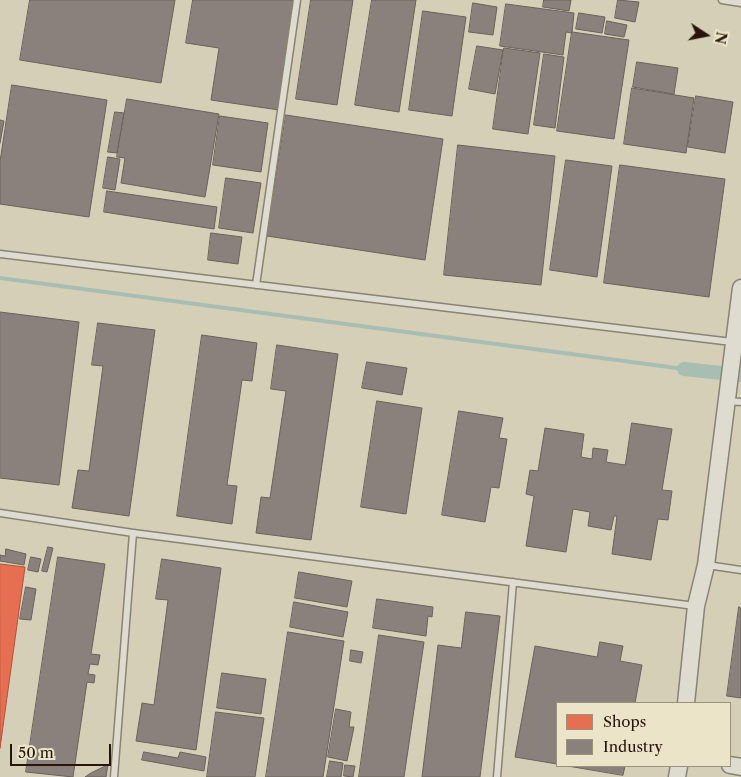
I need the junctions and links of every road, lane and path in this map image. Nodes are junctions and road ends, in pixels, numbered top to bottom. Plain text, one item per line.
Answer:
1 (297, 0) edge
2 (722, 0) edge
3 (741, 2) edge
4 (0, 254) edge
5 (256, 285) junction
6 (741, 288) edge
7 (737, 347) edge
8 (735, 402) edge
9 (0, 513) edge
10 (133, 533) junction
11 (706, 565) junction
12 (741, 570) edge
13 (513, 582) junction
14 (696, 606) junction
15 (686, 702) edge
16 (114, 777) edge
17 (497, 777) edge

1 - 5 lane
2 - 3 lane
4 - 5 lane
5 - 7 lane
6 - 7 street
7 - 8 street
8 - 11 street
9 - 10 lane
10 - 13 lane
10 - 16 lane
11 - 12 lane
11 - 14 street
13 - 14 lane
13 - 17 lane
14 - 15 street

